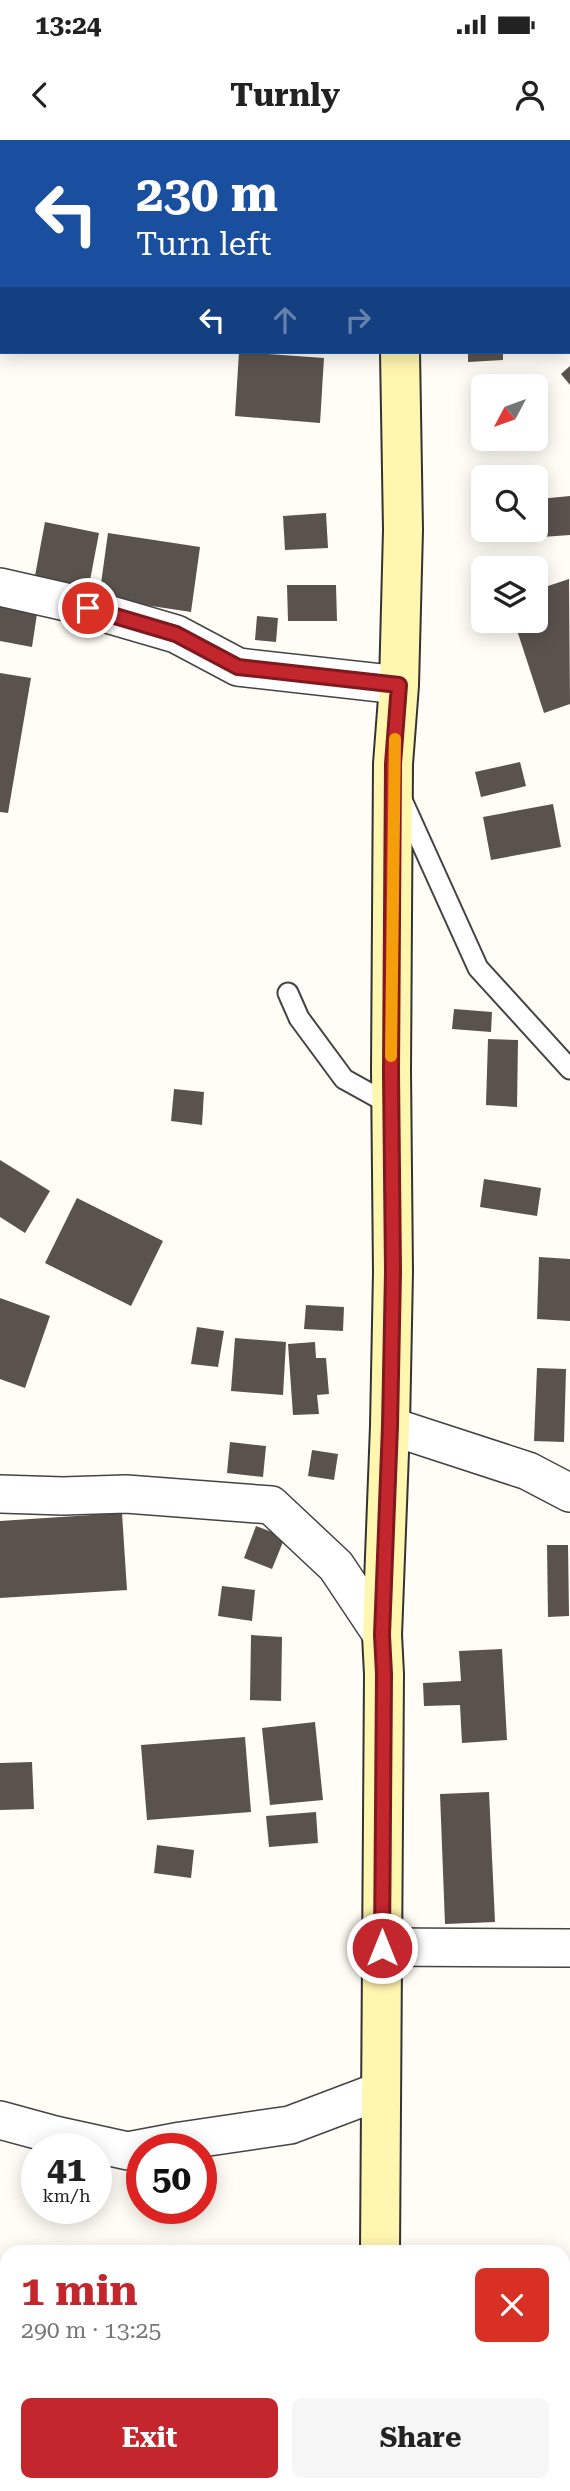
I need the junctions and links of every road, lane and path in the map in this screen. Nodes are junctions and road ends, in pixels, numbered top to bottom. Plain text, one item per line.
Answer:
1 (400, 354) edge
2 (0, 587) edge
3 (399, 685) junction
4 (393, 782) junction
5 (288, 993) dead end
6 (570, 1069) edge
7 (391, 1105) junction
8 (390, 1426) junction
9 (570, 1493) edge
10 (0, 1494) edge
11 (382, 1635) junction
12 (382, 1948) junction
13 (570, 1948) edge
14 (380, 2091) junction
15 (0, 2120) edge
16 (380, 2245) edge

1 - 3 main road
2 - 3 street
3 - 4 main road
4 - 6 lane
4 - 7 main road
5 - 7 lane
7 - 8 main road
8 - 9 street
8 - 11 main road
10 - 11 street
11 - 12 main road
12 - 13 street
12 - 14 main road
14 - 15 street
14 - 16 main road

